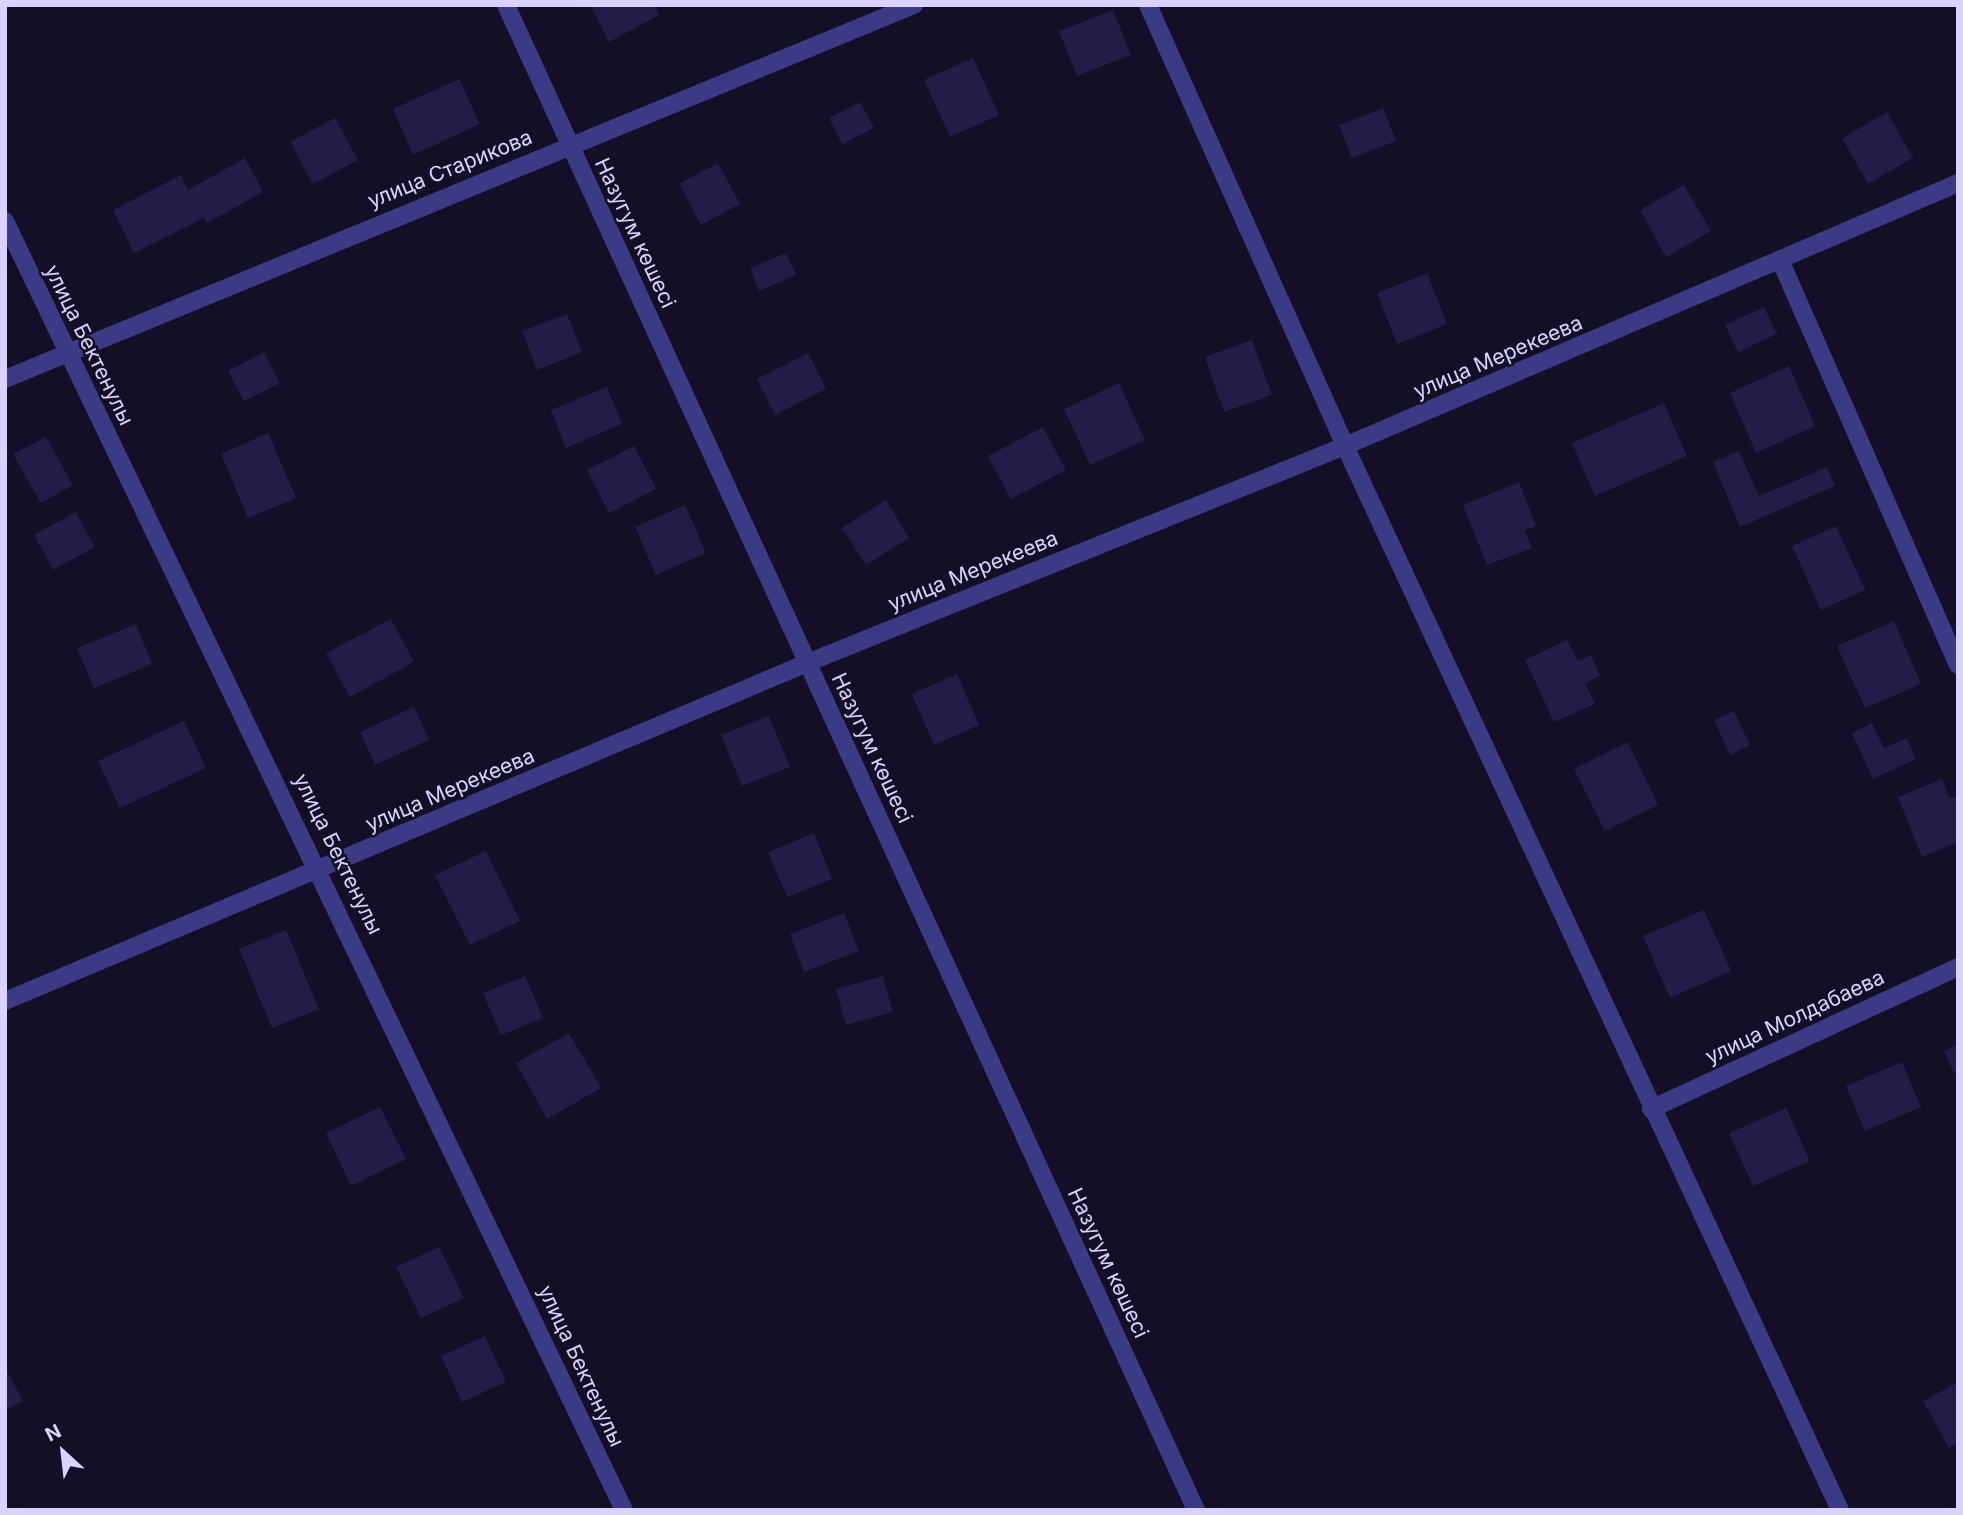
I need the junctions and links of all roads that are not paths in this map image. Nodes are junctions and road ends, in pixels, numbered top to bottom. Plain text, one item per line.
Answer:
1 (506, 5) edge
2 (914, 5) edge
3 (1148, 5) edge
4 (570, 144) junction
5 (1958, 183) edge
6 (5, 221) edge
7 (1781, 262) junction
8 (67, 351) junction
9 (5, 379) edge
10 (1345, 446) junction
11 (807, 663) junction
12 (1958, 665) edge
13 (320, 870) junction
14 (1958, 967) edge
15 (5, 1001) edge
16 (1651, 1109) junction
17 (624, 1510) edge
18 (1196, 1510) edge
19 (1840, 1510) edge

1 - 4 street, Назугум көшесі
2 - 4 street, улица Старикова
3 - 10 street
4 - 8 street, улица Старикова
4 - 11 street, Назугум көшесі
5 - 7 street, улица Мерекеева
6 - 8 street, улица Бектенулы
7 - 10 street, улица Мерекеева
7 - 12 street
8 - 9 street, улица Старикова
8 - 13 street, улица Бектенулы
10 - 11 street, улица Мерекеева
10 - 16 street
11 - 13 street, улица Мерекеева
11 - 18 street, Назугум көшесі
13 - 15 street, улица Мерекеева
13 - 17 street, улица Бектенулы
14 - 16 street, улица Молдабаева
16 - 19 street

